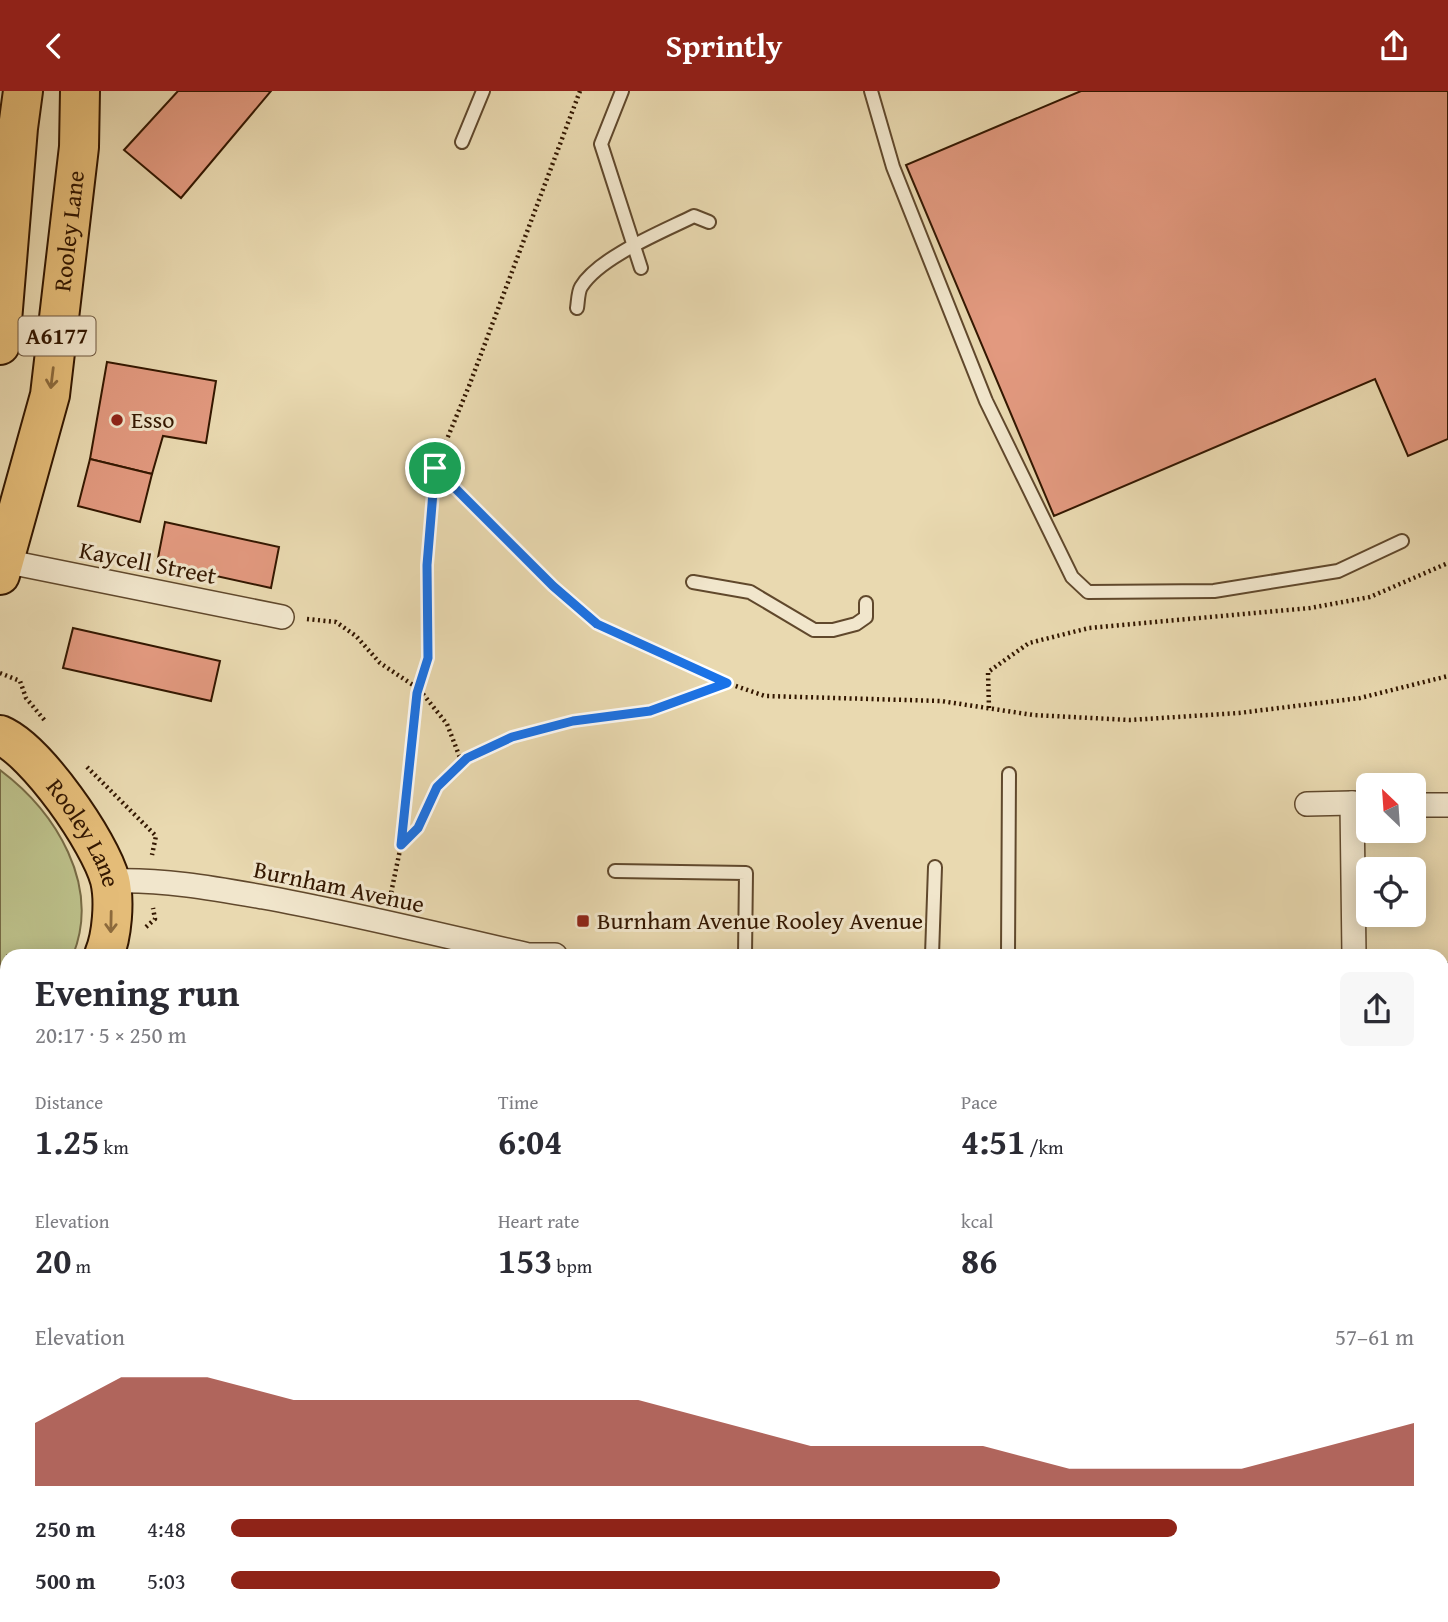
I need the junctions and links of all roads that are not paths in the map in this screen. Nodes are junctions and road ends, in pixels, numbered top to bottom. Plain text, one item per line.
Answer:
1 (80, 91) edge
2 (483, 91) edge
3 (622, 91) edge
4 (871, 91) edge
5 (13, 119) edge
6 (462, 142) dead end
7 (6, 214) edge
8 (709, 222) dead end
9 (634, 246) junction
10 (641, 268) dead end
11 (577, 308) dead end
12 (0, 345) edge
13 (1402, 541) dead end
14 (2, 568) edge
15 (693, 582) dead end
16 (866, 603) dead end
17 (282, 617) road end
18 (0, 735) edge
19 (1009, 774) dead end
20 (1356, 803) edge
21 (1307, 804) dead end
22 (1426, 805) edge
23 (1448, 805) edge
24 (1358, 843) edge
25 (935, 867) dead end
26 (615, 871) dead end
27 (110, 881) junction
28 (106, 949) edge
29 (502, 949) edge
30 (746, 949) edge
31 (932, 949) edge
32 (1008, 949) edge
33 (1354, 949) edge

1 -> 14 highway, Rooley Lane / A6177
2 - 6 lane
3 - 9 lane
4 - 13 lane
5 - 7 highway, A6177
7 - 12 highway, A6177
8 - 9 lane
9 - 10 lane
9 - 11 lane
14 - 17 street, Kaycell Street
15 - 16 lane
18 - 27 highway, Rooley Lane
19 - 32 lane
20 - 21 street
22 - 23 street
24 - 33 street
25 - 31 lane
26 - 30 lane
27 -> 28 highway, Rooley Lane
27 - 29 street, Burnham Avenue

